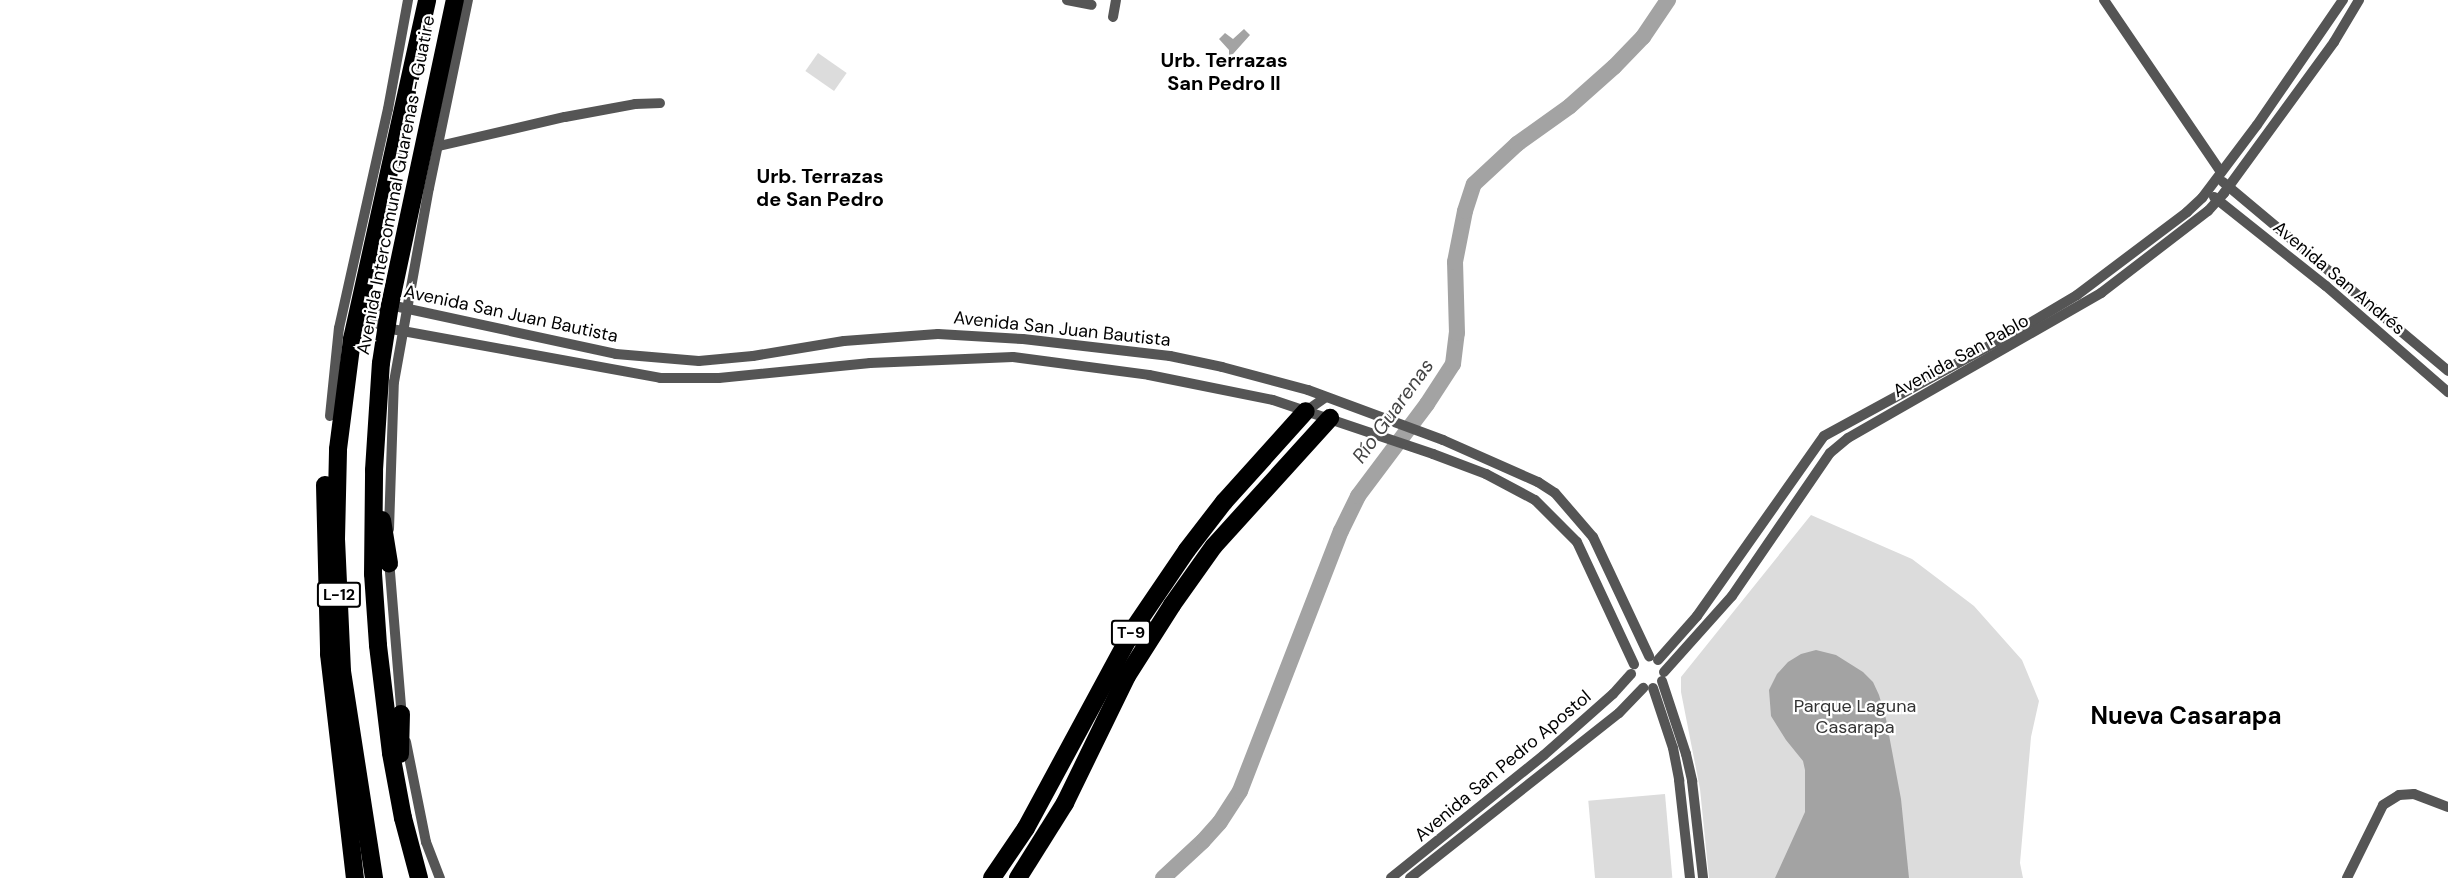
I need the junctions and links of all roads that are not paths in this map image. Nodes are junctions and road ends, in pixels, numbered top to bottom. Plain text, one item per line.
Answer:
1 (408, 0) edge
2 (426, 0) edge
3 (455, 0) edge
4 (468, 0) edge
5 (1067, 0) edge
6 (1116, 0) edge
7 (2104, 0) edge
8 (2343, 0) edge
9 (2359, 0) edge
10 (1092, 5) dead end
11 (1113, 17) dead end
12 (2297, 69) junction
13 (2308, 78) junction
14 (2286, 84) junction
15 (2298, 92) junction
16 (660, 103) dead end
17 (438, 146) junction
18 (2219, 174) junction
19 (2229, 187) junction
20 (2207, 191) junction
21 (2218, 200) junction
22 (2105, 274) junction
23 (2113, 284) junction
24 (390, 305) junction
25 (408, 310) junction
26 (357, 313) junction
27 (395, 329) junction
28 (352, 339) junction
29 (1990, 352) junction
30 (2448, 371) edge
31 (2448, 392) edge
32 (1326, 397) junction
33 (1306, 411) junction
34 (330, 416) junction
35 (1330, 418) junction
36 (1838, 427) junction
37 (1848, 438) junction
38 (374, 470) junction
39 (389, 563) junction
40 (1653, 658) junction
41 (1633, 669) junction
42 (1655, 682) junction
43 (401, 714) junction
44 (2448, 807) edge
45 (403, 818) junction
46 (355, 878) edge
47 (374, 878) edge
48 (419, 878) edge
49 (440, 878) edge
50 (992, 878) edge
51 (1018, 878) edge
52 (1391, 878) edge
53 (1410, 878) edge
54 (1690, 878) edge
55 (1703, 878) edge
56 (2347, 878) edge

1 - 34 street, Avenida Intercomunal Guarenas - Guatire
2 - 26 highway, Avenida Intercomunal Guarenas - Guatire / L-12
3 - 24 highway, Avenida Intercomunal Guarenas - Guatire / L-12
4 - 17 street, Avenida Intercomunal Guarenas - Guatire / L-12
5 - 10 street
6 - 11 street
7 - 18 street, Avenida San Andrés
8 - 12 street, Avenida San Pablo
9 - 13 street, Avenida San Pablo
12 - 13 street
12 - 14 street, Avenida San Pablo
13 - 15 street, Avenida San Pablo
14 - 15 street
14 - 18 street, Avenida San Pablo
15 - 19 street, Avenida San Pablo
16 - 17 street
17 - 25 street, Avenida Intercomunal Guarenas - Guatire / L-12
18 - 19 street, Avenida San Andrés
18 - 20 street, Avenida San Pablo
19 - 21 street, Avenida San Pablo
19 - 30 street, Avenida San Andrés
20 - 21 street, Avenida San Andrés
20 - 22 street, Avenida San Pablo
21 - 23 street, Avenida San Pablo
21 - 31 street, Avenida San Andrés
22 - 23 street
22 - 29 street, Avenida San Pablo
23 - 29 street, Avenida San Pablo
24 - 25 street, Avenida San Juan Bautista
24 - 26 street, Avenida San Juan Bautista
24 - 27 highway, Avenida Intercomunal Guarenas - Guatire / L-12
25 - 27 street, Avenida Intercomunal Guarenas - Guatire / L-12
25 - 32 street, Avenida San Juan Bautista
26 - 27 street, Avenida San Juan Bautista
26 - 28 highway, Avenida Intercomunal Guarenas - Guatire / L-12
27 - 33 street, Avenida San Juan Bautista
27 - 38 highway, Avenida Intercomunal Guarenas - Guatire / L-12
27 - 39 street, Avenida Intercomunal Guarenas - Guatire / L-12
28 - 34 highway
28 - 47 highway, Avenida Intercomunal Guarenas - Guatire / L-12
29 - 36 street, Avenida San Pablo
29 - 37 street, Avenida San Pablo
32 - 33 street, T-9
32 - 35 street
32 - 40 street, Avenida San Juan Bautista
33 - 35 street, Avenida San Juan Bautista
33 - 50 highway, T-9
34 - 46 highway
35 - 41 street, Avenida San Juan Bautista
35 - 51 highway, T-9
36 - 37 street
36 - 40 street, Avenida San Pablo
37 - 42 street, Avenida San Pablo
38 - 39 highway
38 - 45 highway, Avenida Intercomunal Guarenas - Guatire / L-12
39 - 43 street, Avenida Intercomunal Guarenas - Guatire / L-12
40 - 41 street
40 - 42 street, Avenida San Juan Bautista
41 - 42 street, Avenida San Juan Bautista
41 - 52 street, Avenida San Pedro Apostol
42 - 53 street, Avenida San Pedro Apostol
42 - 54 street, Avenida San Juan Bautista
42 - 55 street, Avenida San Juan Bautista
43 - 45 highway
43 - 49 street, Avenida Intercomunal Guarenas - Guatire
44 - 56 street
45 - 48 highway, Avenida Intercomunal Guarenas - Guatire / L-12

